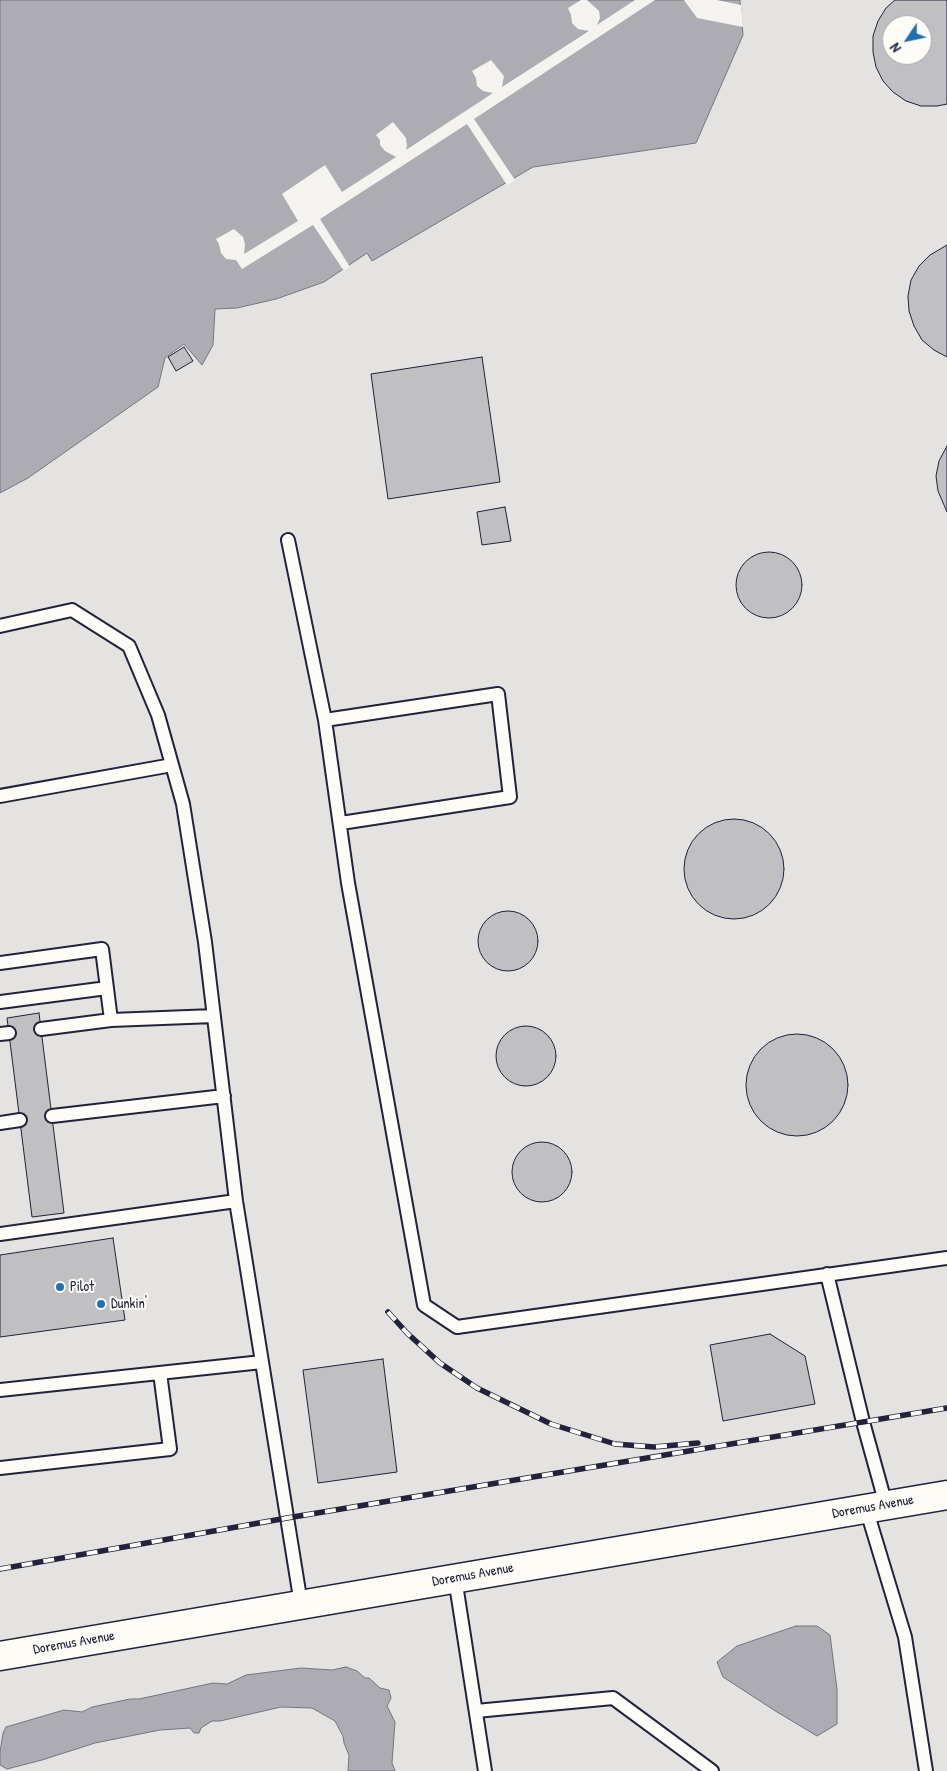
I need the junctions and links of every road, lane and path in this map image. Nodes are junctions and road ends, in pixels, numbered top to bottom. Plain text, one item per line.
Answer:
1 (288, 540) dead end
2 (0, 626) edge
3 (325, 720) junction
4 (172, 764) junction
5 (0, 796) edge
6 (341, 823) junction
7 (0, 963) edge
8 (107, 988) junction
9 (0, 1002) edge
10 (214, 1016) junction
11 (111, 1020) junction
12 (41, 1028) dead end
13 (224, 1096) junction
14 (52, 1116) dead end
15 (20, 1120) dead end
16 (0, 1123) edge
17 (236, 1201) junction
18 (0, 1234) edge
19 (947, 1258) edge
20 (827, 1274) junction
21 (262, 1362) junction
22 (160, 1373) junction
23 (0, 1390) edge
24 (0, 1468) edge
25 (947, 1495) edge
26 (876, 1507) junction
27 (455, 1578) junction
28 (301, 1604) junction
29 (0, 1656) edge
30 (476, 1711) junction
31 (485, 1771) edge
32 (712, 1771) edge
33 (926, 1771) edge

1 - 3 lane
2 - 4 lane
3 - 6 lane
3 - 6 lane
4 - 5 lane
4 - 10 lane
6 - 20 lane
7 - 8 lane
8 - 9 lane
8 - 11 lane
10 - 11 lane
10 - 13 lane
11 - 12 lane
13 - 14 lane
13 - 17 lane
15 - 16 lane
17 - 18 lane
17 - 21 lane
19 - 20 lane
20 - 26 lane
21 - 22 lane
21 - 28 lane
22 - 23 lane
22 - 24 lane
25 - 26 main road, Doremus Avenue
26 - 27 main road, Doremus Avenue
26 - 33 lane
27 - 28 main road, Doremus Avenue
27 - 30 lane
28 - 29 main road, Doremus Avenue
30 - 31 lane
30 - 32 lane

